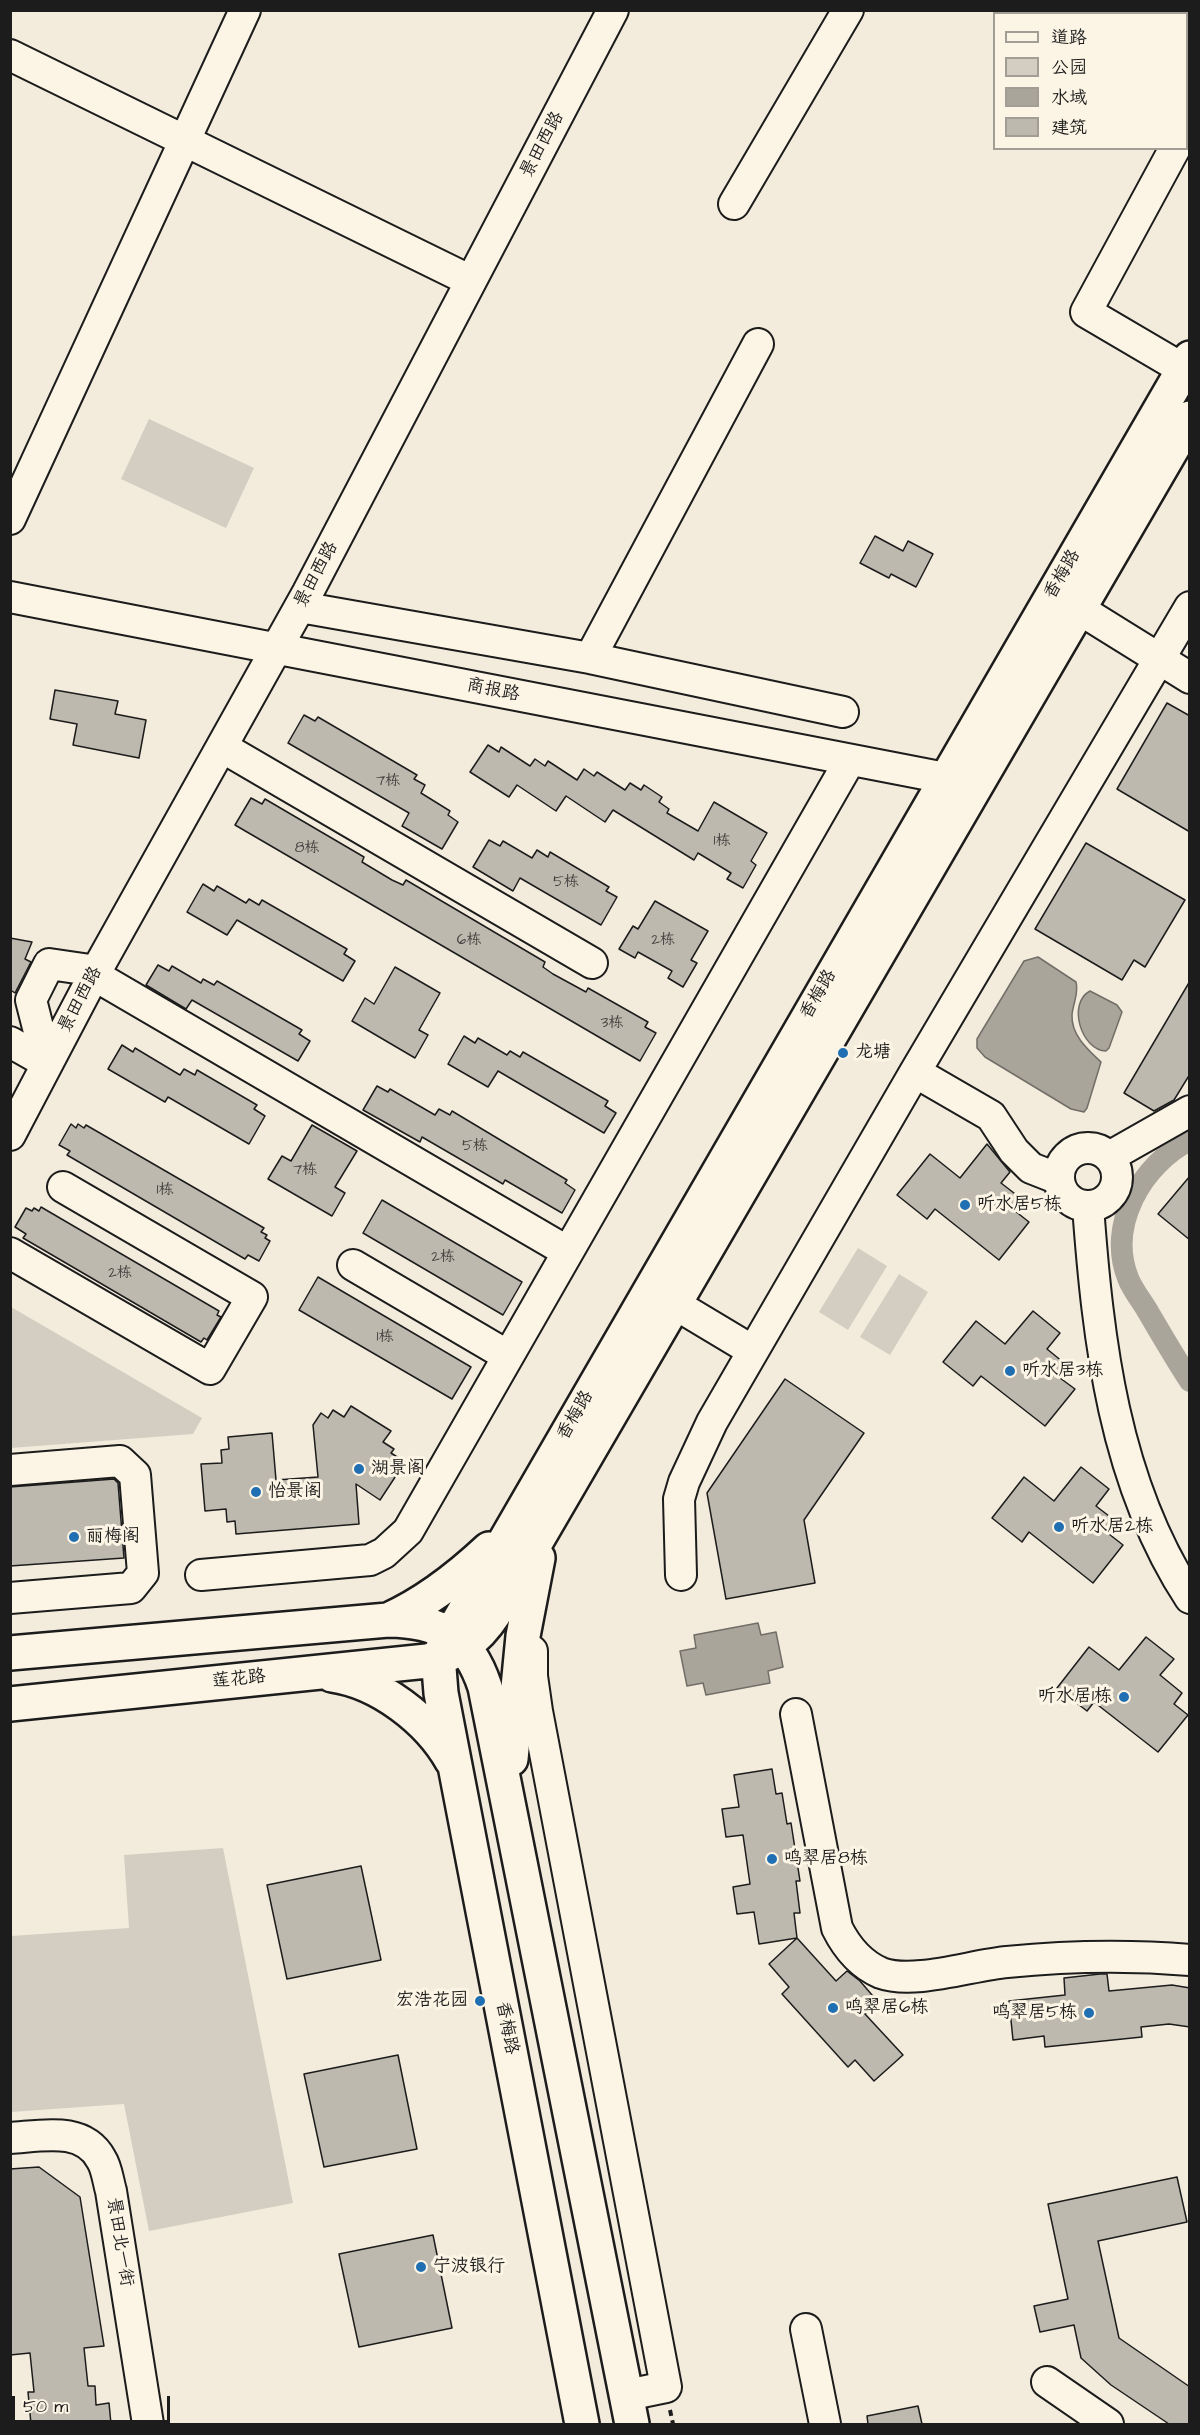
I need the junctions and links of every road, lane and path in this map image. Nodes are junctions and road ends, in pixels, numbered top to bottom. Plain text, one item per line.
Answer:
1 (245, 10) edge
2 (613, 10) edge
3 (848, 10) edge
4 (10, 55) edge
5 (185, 141) junction
6 (1174, 150) edge
7 (734, 204) dead end
8 (471, 281) junction
9 (758, 344) dead end
10 (1186, 363) edge
11 (1190, 418) edge
12 (10, 519) edge
13 (10, 597) edge
14 (300, 607) junction
15 (1190, 607) edge
16 (1079, 609) junction
17 (276, 649) junction
18 (590, 658) junction
19 (1160, 658) junction
20 (1190, 678) edge
21 (843, 712) dead end
22 (222, 747) junction
23 (850, 759) junction
24 (960, 781) junction
25 (592, 963) dead end
26 (96, 973) junction
27 (10, 1042) edge
28 (48, 1063) junction
29 (915, 1072) junction
30 (1190, 1111) edge
31 (10, 1135) edge
32 (1109, 1157) junction
33 (1059, 1179) junction
34 (63, 1187) dead end
35 (1088, 1206) junction
36 (568, 1252) junction
37 (10, 1253) edge
38 (353, 1265) dead end
39 (662, 1296) junction
40 (753, 1351) junction
41 (508, 1356) junction
42 (10, 1470) edge
43 (513, 1524) junction
44 (549, 1525) junction
45 (201, 1575) dead end
46 (681, 1575) dead end
47 (10, 1598) edge
48 (1190, 1599) edge
49 (388, 1620) junction
50 (149, 1641) junction
51 (452, 1646) junction
52 (10, 1653) edge
53 (309, 1673) junction
54 (151, 1690) junction
55 (10, 1704) edge
56 (796, 1714) dead end
57 (457, 1771) junction
58 (511, 1818) junction
59 (1190, 1960) edge
60 (10, 2138) edge
61 (807, 2329) dead end
62 (1047, 2382) dead end
63 (630, 2410) edge
64 (148, 2424) edge
65 (582, 2424) edge
66 (825, 2424) edge
67 (1108, 2424) edge

1 - 5 street
2 - 8 street, 景田西路
3 - 7 street
4 - 5 street
5 - 8 street
5 - 12 street
6 - 10 street
8 - 14 street, 景田西路
9 - 18 street
10 - 24 main road, 香梅路
11 - 16 main road, 香梅路
13 - 17 street, 商报路
14 - 17 street, 景田西路
14 - 18 street
15 - 19 street
16 - 19 street
16 - 24 main road, 香梅路
17 - 22 street, 景田西路
17 - 23 street, 商报路
18 - 21 street
19 - 20 street
19 - 29 street
22 - 25 street
22 - 26 street, 景田西路
23 - 24 street, 商报路
23 - 36 street
24 - 39 main road, 香梅路
26 - 28 street, 景田西路
26 - 28 street
26 - 36 street
27 - 28 street
28 - 31 street, 景田西路
29 - 33 street
29 - 40 street
30 - 32 street
32 - 33 street
32 - 35 street
33 - 35 street
34 - 37 street
35 - 48 street
36 - 41 street
38 - 41 street
39 - 40 street
39 - 43 main road, 香梅路
39 - 44 main road, 香梅路
40 - 46 street
41 - 45 street
42 - 47 street
43 - 49 main road
43 - 51 main road, 香梅路
44 - 51 main road, 香梅路
44 - 58 main road
44 - 63 street
49 - 50 main road
49 - 51 main road
50 - 52 main road
50 - 54 main road
51 - 53 main road, 莲花路
51 - 57 main road, 香梅路
51 - 58 main road
53 - 54 main road, 莲花路
53 - 57 main road
54 - 55 main road, 莲花路
56 - 59 street
57 - 65 main road, 香梅路
58 - 63 main road
60 - 64 street, 景田北一街
61 - 66 street
62 - 67 street

